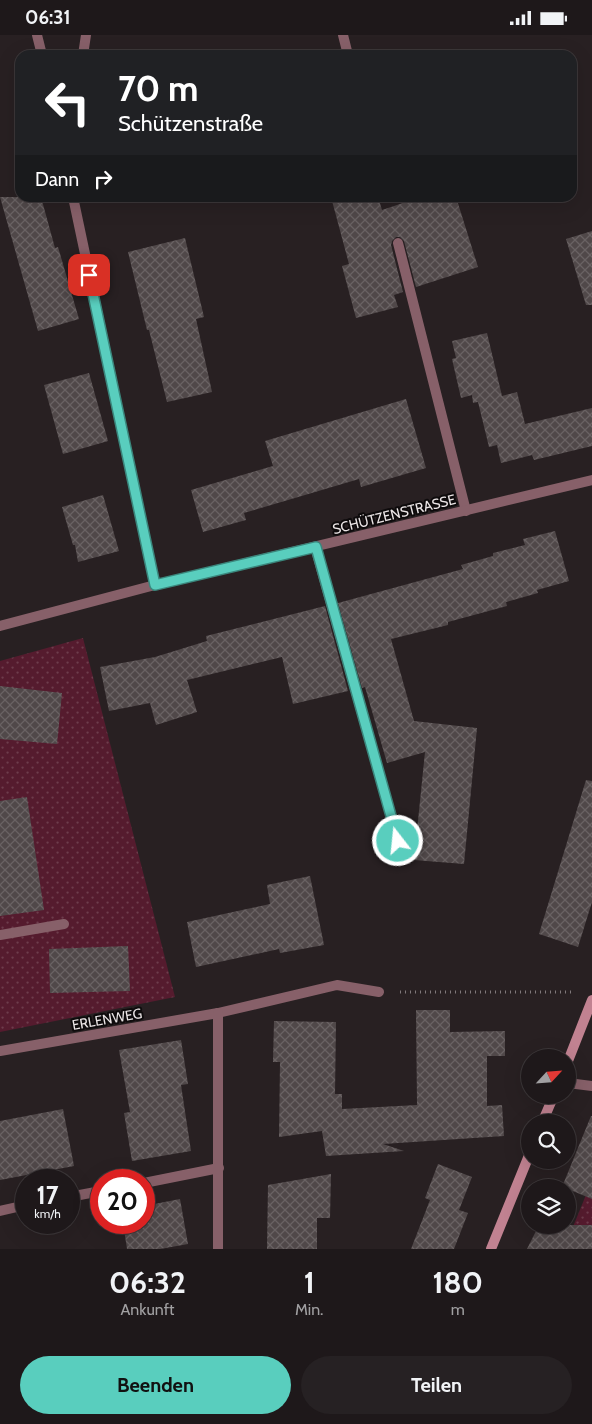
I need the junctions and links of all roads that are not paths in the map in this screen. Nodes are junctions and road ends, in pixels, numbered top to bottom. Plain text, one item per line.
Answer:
1 (37, 35) edge
2 (86, 35) edge
3 (343, 35) edge
4 (41, 50) edge
5 (84, 50) edge
6 (347, 50) edge
7 (74, 202) edge
8 (398, 243) dead end
9 (592, 480) edge
10 (466, 511) junction
11 (316, 547) junction
12 (155, 585) junction
13 (0, 626) edge
14 (398, 841) dead end
15 (64, 924) dead end
16 (0, 935) edge
17 (379, 992) road end
18 (592, 1000) edge
19 (218, 1013) junction
20 (573, 1049) edge
21 (0, 1051) edge
22 (576, 1084) edge
23 (592, 1086) edge
24 (219, 1168) junction
25 (524, 1169) edge
26 (155, 1181) edge
27 (15, 1208) edge
28 (0, 1211) edge
29 (218, 1249) edge
30 (491, 1249) edge

1 - 4 street
2 - 5 street
3 - 6 street
7 - 12 street
8 - 10 street
9 - 10 street, SCHÜTZENSTRASSE
10 - 11 street, SCHÜTZENSTRASSE
11 - 12 street, SCHÜTZENSTRASSE
11 - 14 street
12 - 13 street, SCHÜTZENSTRASSE
15 - 16 street
17 - 19 street, ERLENWEG
18 - 20 main road
19 - 21 street, ERLENWEG
19 - 24 street
22 - 23 street
24 - 26 street
24 - 29 street
25 - 30 main road
27 - 28 street

